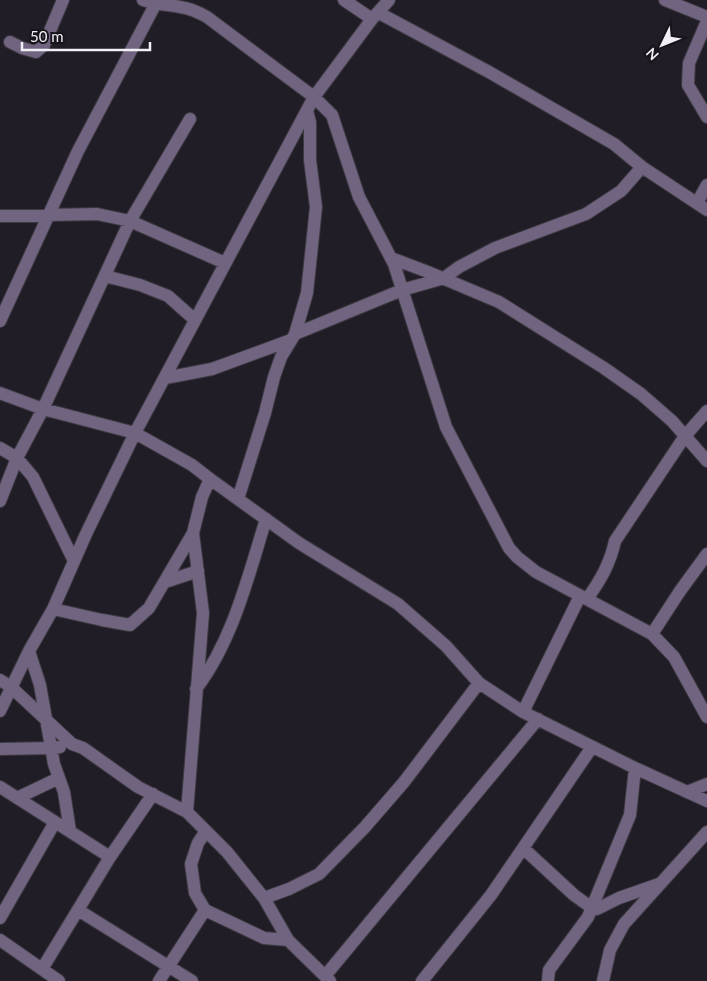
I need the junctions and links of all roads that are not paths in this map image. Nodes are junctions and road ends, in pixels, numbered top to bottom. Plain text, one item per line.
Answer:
1 (63, 0) edge
2 (143, 0) edge
3 (344, 0) edge
4 (389, 0) edge
5 (666, 0) edge
6 (156, 5) junction
7 (359, 5) edge
8 (375, 16) junction
9 (707, 17) edge
10 (707, 21) edge
11 (10, 42) dead end
12 (314, 97) junction
13 (307, 110) junction
14 (707, 117) edge
15 (190, 119) dead end
16 (642, 167) junction
17 (707, 186) edge
18 (702, 207) edge
19 (49, 215) junction
20 (0, 216) edge
21 (130, 221) junction
22 (391, 258) junction
23 (226, 263) junction
24 (105, 276) junction
25 (444, 278) junction
26 (402, 290) junction
27 (0, 319) edge
28 (195, 320) junction
29 (293, 337) junction
30 (164, 378) junction
31 (0, 393) edge
32 (43, 409) junction
33 (707, 411) edge
34 (135, 433) junction
35 (685, 436) junction
36 (0, 448) edge
37 (17, 458) junction
38 (707, 461) edge
39 (210, 479) junction
40 (238, 499) junction
41 (0, 501) edge
42 (266, 519) junction
43 (193, 533) junction
44 (707, 554) edge
45 (74, 561) junction
46 (198, 571) junction
47 (165, 582) junction
48 (584, 598) junction
49 (53, 609) junction
50 (652, 634) junction
51 (29, 651) junction
52 (0, 680) edge
53 (479, 683) junction
54 (11, 687) junction
55 (196, 689) junction
56 (0, 711) edge
57 (523, 712) junction
58 (707, 717) edge
59 (538, 719) junction
60 (47, 720) junction
61 (72, 744) junction
62 (592, 746) junction
63 (0, 748) edge
64 (52, 748) junction
65 (635, 768) junction
66 (59, 778) junction
67 (707, 784) edge
68 (0, 787) edge
69 (687, 792) junction
70 (154, 794) junction
71 (17, 798) junction
72 (707, 801) edge
73 (187, 812) junction
74 (55, 822) junction
75 (206, 830) junction
76 (70, 831) junction
77 (707, 832) edge
78 (523, 848) junction
79 (110, 857) junction
80 (662, 883) junction
81 (264, 898) junction
82 (592, 908) junction
83 (78, 910) junction
84 (205, 910) junction
85 (0, 918) edge
86 (0, 940) edge
87 (288, 940) junction
88 (168, 966) junction
89 (43, 974) edge
90 (327, 979) edge
91 (59, 981) edge
92 (159, 981) edge
93 (192, 981) edge
94 (422, 981) edge
95 (548, 981) edge
96 (603, 981) edge

1 - 11 street
2 - 6 street
3 - 7 street
4 - 8 street
5 - 9 street
6 - 12 street
6 - 19 street
7 - 8 street
8 - 12 street
8 - 16 street
10 - 14 street
12 - 13 street
12 - 22 street
13 - 23 street
13 - 29 street
15 - 21 street
16 - 18 street
16 - 25 street
17 - 18 street
19 - 20 street
19 - 21 street
19 - 27 street
21 - 23 street
21 - 24 street
22 - 25 street
22 - 26 street
23 - 28 street
24 - 28 street
24 - 32 street
25 - 26 street
25 - 35 street
26 - 29 street
26 - 48 street
28 - 30 street
29 - 30 street
29 - 40 street
30 - 34 street
31 - 32 street
32 - 34 street
32 - 37 street
33 - 35 street
34 - 39 street
34 - 45 street
35 - 38 street
35 - 48 street
36 - 37 street
37 - 41 street
37 - 45 street
39 - 40 street
39 - 43 street
40 - 42 street
42 - 53 street
42 - 55 street
43 - 46 street
43 - 47 street
44 - 50 street
45 - 49 street
46 - 47 street
46 - 55 street
47 - 49 street
48 - 50 street
48 - 57 street
49 - 51 street
50 - 58 street
51 - 54 street
51 - 60 street
52 - 54 street
53 - 57 street
53 - 81 street
54 - 56 street
54 - 60 street
55 - 73 street
57 - 59 street
59 - 62 street
59 - 90 street
60 - 61 street
60 - 64 street
61 - 64 street
61 - 70 street
62 - 65 street
62 - 78 street
63 - 64 street
64 - 66 street
65 - 69 street
65 - 82 street
66 - 71 street
66 - 76 street
67 - 69 street
68 - 71 street
69 - 72 street
70 - 73 street
70 - 79 street
71 - 74 street
73 - 75 street
74 - 76 street
74 - 85 street
75 - 81 street
75 - 84 street
76 - 79 street
77 - 80 street
78 - 82 street
78 - 94 street
79 - 83 street
80 - 82 street
80 - 96 street
81 - 87 street
82 - 95 street
83 - 88 street
83 - 89 street
84 - 87 street
84 - 88 street
86 - 89 street
87 - 90 street
88 - 92 street
88 - 93 street
89 - 91 street

